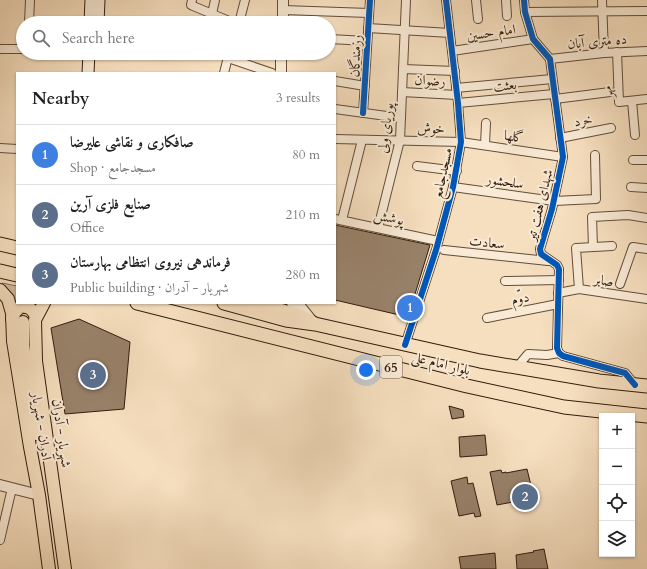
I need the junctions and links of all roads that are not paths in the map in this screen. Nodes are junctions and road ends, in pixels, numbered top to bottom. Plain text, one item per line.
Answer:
1 (30, 0) edge
2 (91, 0) edge
3 (99, 0) edge
4 (192, 0) edge
5 (215, 0) edge
6 (245, 0) edge
7 (370, 0) edge
8 (406, 0) edge
9 (446, 0) edge
10 (476, 0) edge
11 (506, 0) edge
12 (524, 0) edge
13 (602, 0) edge
14 (283, 5) edge
15 (647, 11) edge
16 (525, 12) junction
17 (369, 13) junction
18 (602, 13) junction
19 (212, 14) junction
20 (29, 16) edge
21 (90, 16) edge
22 (98, 16) edge
23 (217, 16) edge
24 (241, 16) edge
25 (282, 16) edge
26 (507, 16) dead end
27 (478, 19) dead end
28 (368, 28) junction
29 (405, 30) junction
30 (450, 33) junction
31 (533, 39) junction
32 (336, 40) edge
33 (368, 41) junction
34 (0, 49) edge
35 (16, 49) edge
36 (452, 51) junction
37 (647, 51) edge
38 (617, 52) junction
39 (604, 53) junction
40 (550, 59) junction
41 (89, 60) edge
42 (96, 60) edge
43 (227, 60) edge
44 (240, 60) edge
45 (282, 60) edge
46 (403, 69) junction
47 (88, 72) edge
48 (96, 72) edge
49 (224, 72) edge
50 (270, 72) edge
51 (281, 72) edge
52 (455, 72) junction
53 (552, 79) junction
54 (336, 81) edge
55 (365, 86) junction
56 (402, 92) junction
57 (457, 92) junction
58 (610, 92) dead end
59 (555, 96) junction
60 (647, 99) edge
61 (632, 101) junction
62 (458, 103) junction
63 (336, 109) edge
64 (363, 113) junction
65 (401, 118) junction
66 (486, 123) dead end
67 (611, 128) dead end
68 (635, 135) dead end
69 (560, 138) junction
70 (336, 139) edge
71 (362, 140) junction
72 (400, 140) junction
73 (461, 142) junction
74 (485, 145) junction
75 (0, 148) edge
76 (16, 149) edge
77 (596, 155) dead end
78 (563, 157) junction
79 (633, 160) dead end
80 (647, 160) edge
81 (417, 166) dead end
82 (456, 171) junction
83 (453, 187) junction
84 (631, 187) dead end
85 (647, 188) edge
86 (554, 201) junction
87 (647, 218) edge
88 (339, 220) edge
89 (378, 228) junction
90 (438, 241) junction
91 (0, 244) edge
92 (612, 246) dead end
93 (593, 247) junction
94 (16, 248) edge
95 (647, 249) edge
96 (444, 250) dead end
97 (550, 261) junction
98 (559, 280) junction
99 (506, 281) dead end
100 (620, 284) dead end
101 (579, 289) junction
102 (0, 290) edge
103 (558, 293) junction
104 (647, 298) edge
105 (43, 304) edge
106 (141, 304) edge
107 (228, 304) edge
108 (260, 304) edge
109 (295, 304) edge
110 (558, 304) junction
111 (36, 317) junction
112 (487, 318) dead end
113 (18, 320) junction
114 (315, 324) junction
115 (405, 345) junction
116 (559, 353) junction
117 (517, 367) junction
118 (641, 385) edge
119 (647, 416) edge
120 (0, 485) edge
121 (12, 488) junction
122 (39, 495) junction
123 (0, 540) edge
124 (49, 569) edge
125 (65, 569) edge

1 - 20 street
2 - 21 main road
3 - 22 main road
4 - 19 street
5 - 19 street
6 - 24 street
7 - 17 street, رزمندگان
8 - 29 street, پوریای ولی
9 - 30 street, مسجدجامع
10 - 27 street
11 - 26 street
12 - 16 street
13 - 18 street
14 - 17 street
14 - 25 street
15 - 18 street
16 - 18 street
16 - 31 street
17 - 28 street, رزمندگان
18 - 39 street
19 - 23 street
28 - 29 street
28 - 33 street, رزمندگان
29 - 30 street
29 - 46 street, پوریای ولی
30 - 36 street, مسجدجامع
31 - 36 street, امام حسین
31 - 40 street
32 - 33 street
33 - 55 street, رزمندگان
34 - 35 street
36 - 52 street, مسجدجامع
37 - 38 street, ده متری آبان
38 - 39 street, ده متری آبان
38 - 61 street, مهر
39 - 40 street, ده متری آبان
40 - 53 street, شهدای هفت تیر
41 - 47 main road
42 - 48 main road
43 - 49 street
44 - 50 street
45 - 51 street
46 - 52 street
46 - 56 street, پوریای ولی
52 - 57 street, مسجدجامع
53 - 57 street, رضوان
53 - 59 street, شهدای هفت تیر
54 - 55 street
55 - 64 street, رزمندگان
56 - 57 street, رضوان
56 - 65 street, پوریای ولی
57 - 62 street, مسجدجامع
58 - 59 street, بعثت
59 - 62 street, بعثت
59 - 69 street, شهدای هفت تیر
60 - 61 street, مهر
61 - 68 street
62 - 73 street, مسجدجامع
63 - 64 street
64 - 65 street
65 - 72 street, پوریای ولی
66 - 74 street
67 - 69 street, خرد
69 - 78 street, شهدای هفت تیر
70 - 71 street, خوش
71 - 72 street, خوش
71 - 88 street
72 - 73 street, خوش
72 - 89 street, پوریای ولی
73 - 74 street, گلها
73 - 82 street, مسجدجامع
74 - 78 street, گلها
75 - 76 street
77 - 86 street, سلحشور
78 - 86 street, شهدای هفت تیر
79 - 80 street
81 - 82 street
82 - 83 street, مسجدجامع
83 - 86 street, سلحشور
83 - 90 street, مسجدجامع
84 - 85 street
86 - 97 street, شهدای هفت تیر
87 - 93 street
88 - 89 street, پوشش
89 - 90 street, پوشش
90 - 115 street, مسجدجامع
91 - 94 highway
92 - 93 street
93 - 101 street
95 - 100 street
96 - 97 street, سعادت
97 - 98 street, شهدای هفت تیر
98 - 99 street
98 - 103 street, شهدای هفت تیر
101 - 103 street, صابر
101 - 104 street, صابر
102 - 113 main road, آدران - شهریار
103 - 110 street, شهدای هفت تیر
105 - 111 main road, شهریار - آدران
106 - 119 highway, بلوار امام علی / 65
107 - 114 highway, بلوار امام علی / 65
108 - 114 main road
109 - 114 street
110 - 112 street, دوّم
110 - 116 street, شهدای هفت تیر
111 - 113 main road
111 - 125 main road, شهریار - آدران
113 - 122 main road, آدران - شهریار
114 - 115 highway, بلوار امام علی / 65
115 - 117 highway, بلوار امام علی / 65
116 - 117 street
116 - 118 street
117 - 118 highway, بلوار امام علی / 65
120 - 121 street
121 - 122 street
121 - 123 street
122 - 124 main road, آدران - شهریار

